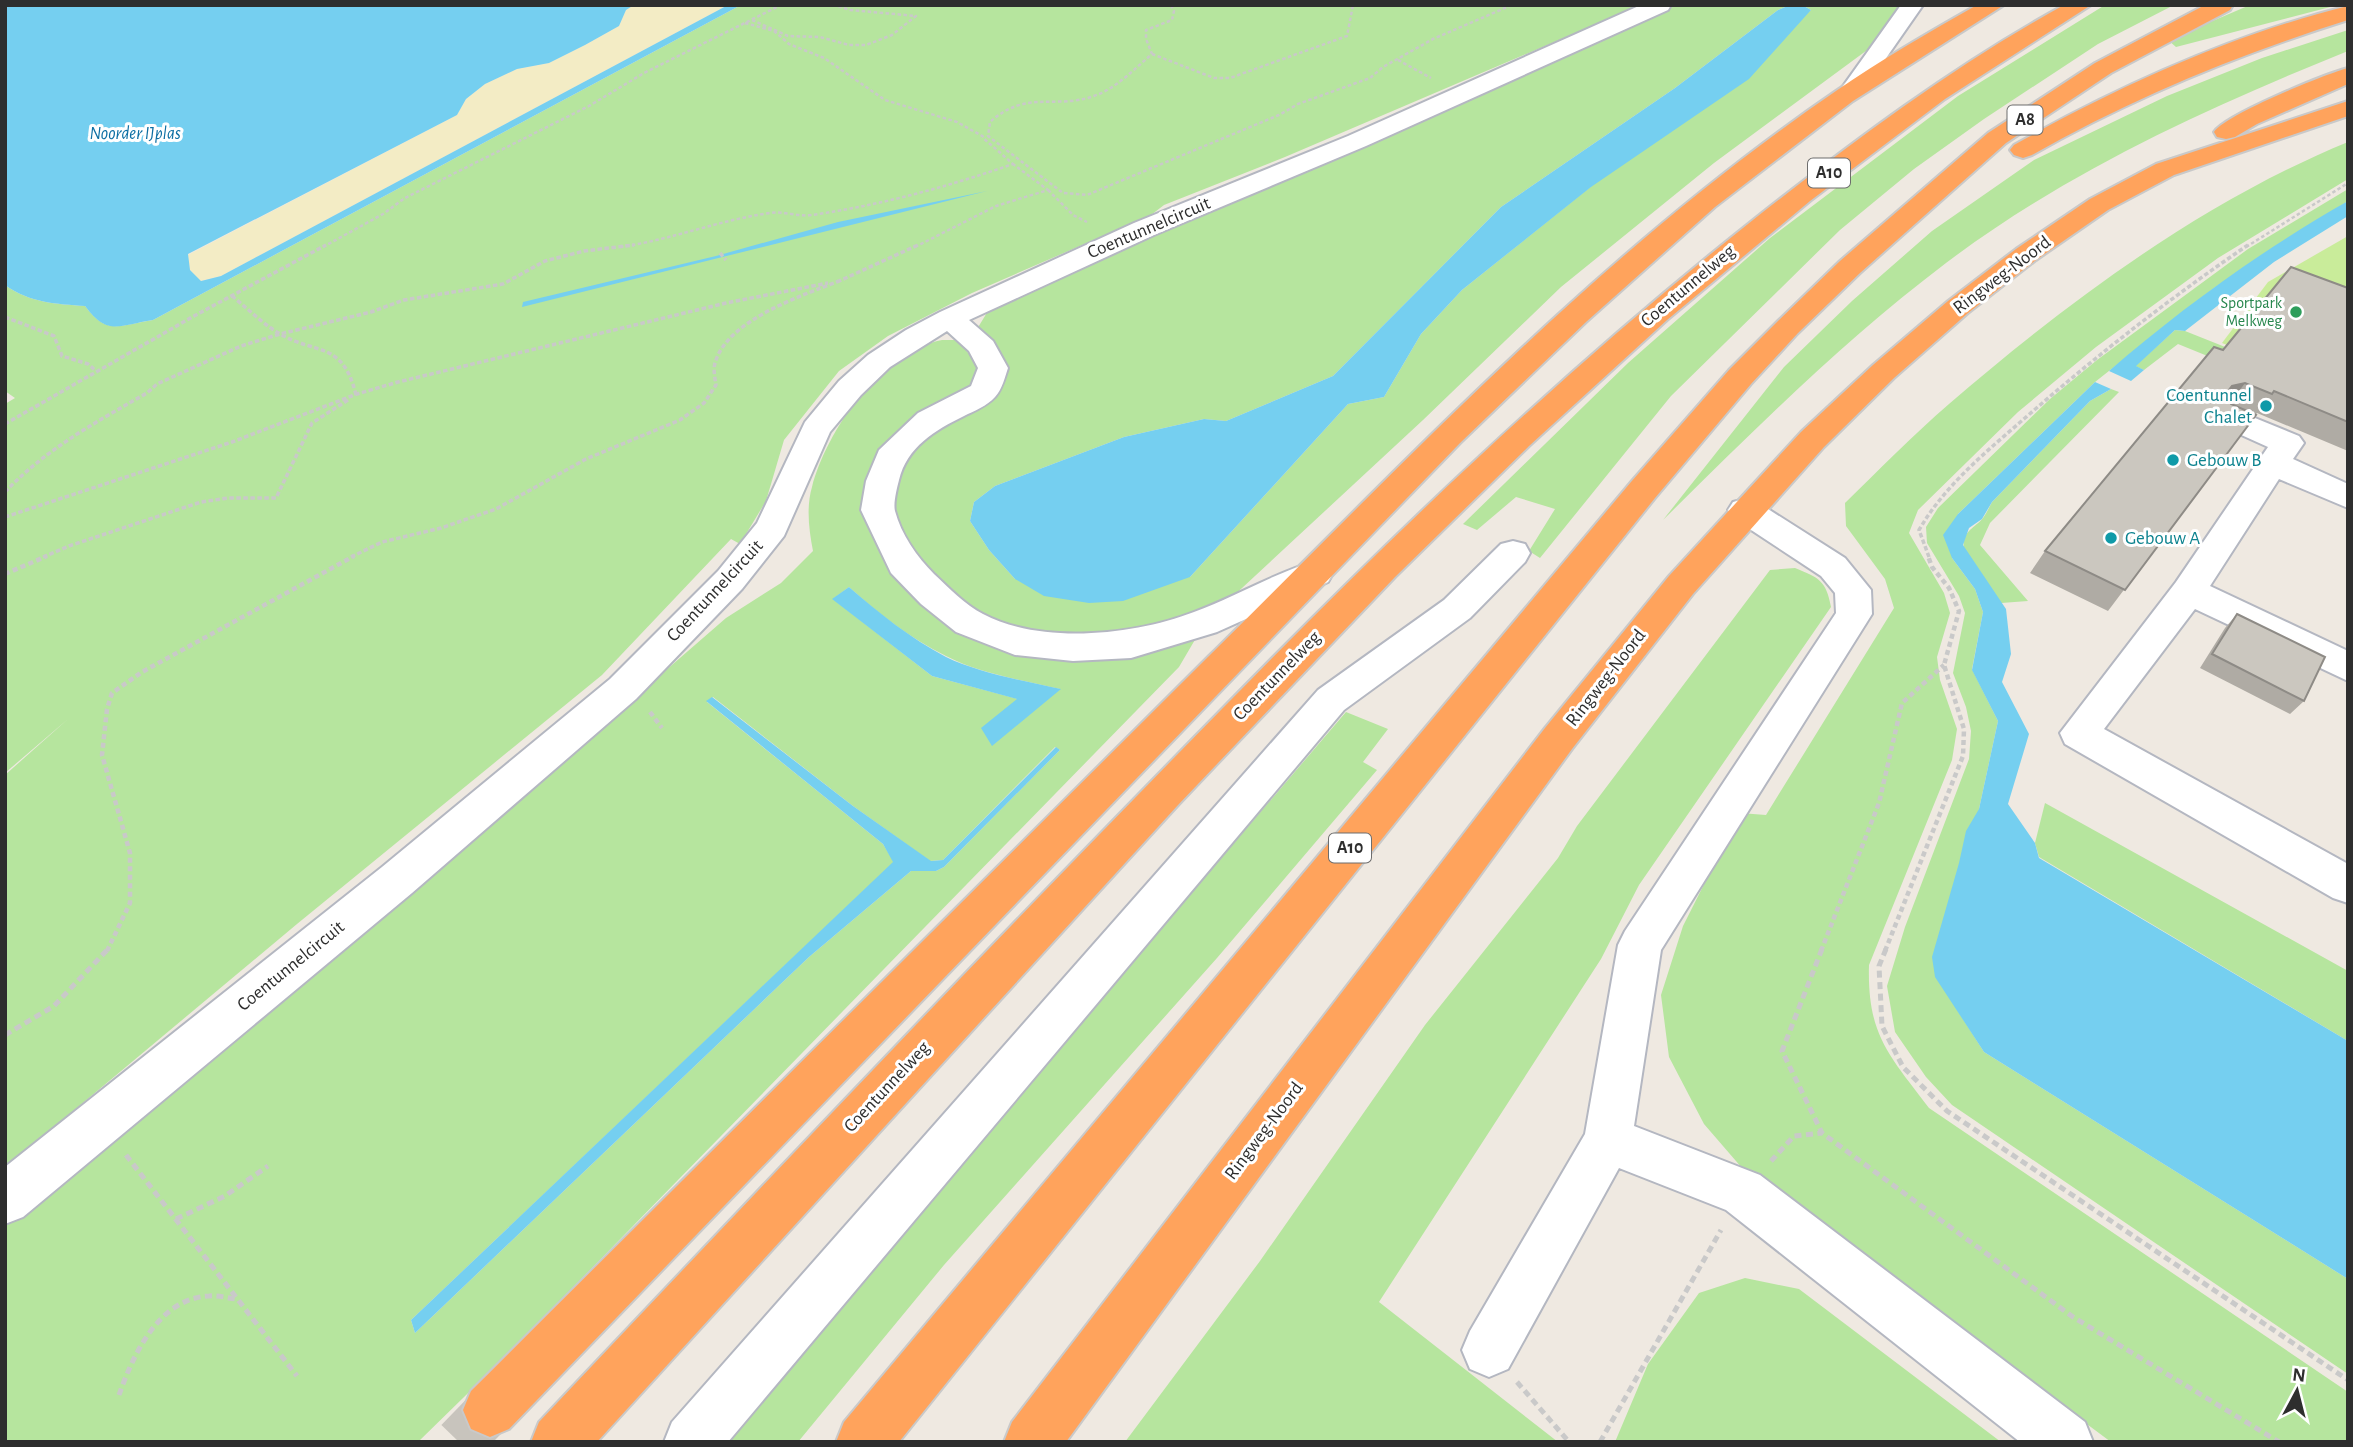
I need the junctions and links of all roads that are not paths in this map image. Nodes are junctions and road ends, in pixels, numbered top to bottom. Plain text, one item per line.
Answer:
1 (1660, 5) edge
2 (1912, 5) edge
3 (1993, 5) edge
4 (2080, 5) edge
5 (2222, 5) edge
6 (2348, 13) edge
7 (2348, 75) edge
8 (1853, 89) junction
9 (2348, 108) edge
10 (2151, 175) junction
11 (1850, 267) junction
12 (950, 318) junction
13 (2228, 417) edge
14 (2273, 463) junction
15 (2348, 497) edge
16 (1745, 510) junction
17 (1513, 553) dead end
18 (1316, 573) junction
19 (2189, 592) junction
20 (2348, 667) edge
21 (2348, 885) edge
22 (1608, 1140) junction
23 (5, 1199) edge
24 (1489, 1350) road end
25 (491, 1410) tunnel mouth
26 (559, 1442) edge
27 (692, 1442) edge
28 (864, 1442) edge
29 (1032, 1442) edge
30 (2066, 1442) edge

1 - 12 lane, Coentunnelcircuit
2 - 8 lane
3 - 8 highway
4 - 26 highway, Coentunnelweg / A10
5 - 11 highway, A8
6 - 11 highway, A10
7 - 10 highway
8 - 18 highway
9 - 10 highway, Ringweg-Noord
10 - 16 highway, Ringweg-Noord
11 - 28 highway, A10
12 - 18 lane
12 - 23 lane, Coentunnelcircuit
13 - 14 lane
14 - 15 lane
14 - 19 lane
16 - 22 lane
16 - 29 highway, Ringweg-Noord
17 - 27 lane
18 - 25 highway
19 - 20 lane
19 - 21 lane
22 - 24 lane
22 - 30 lane

